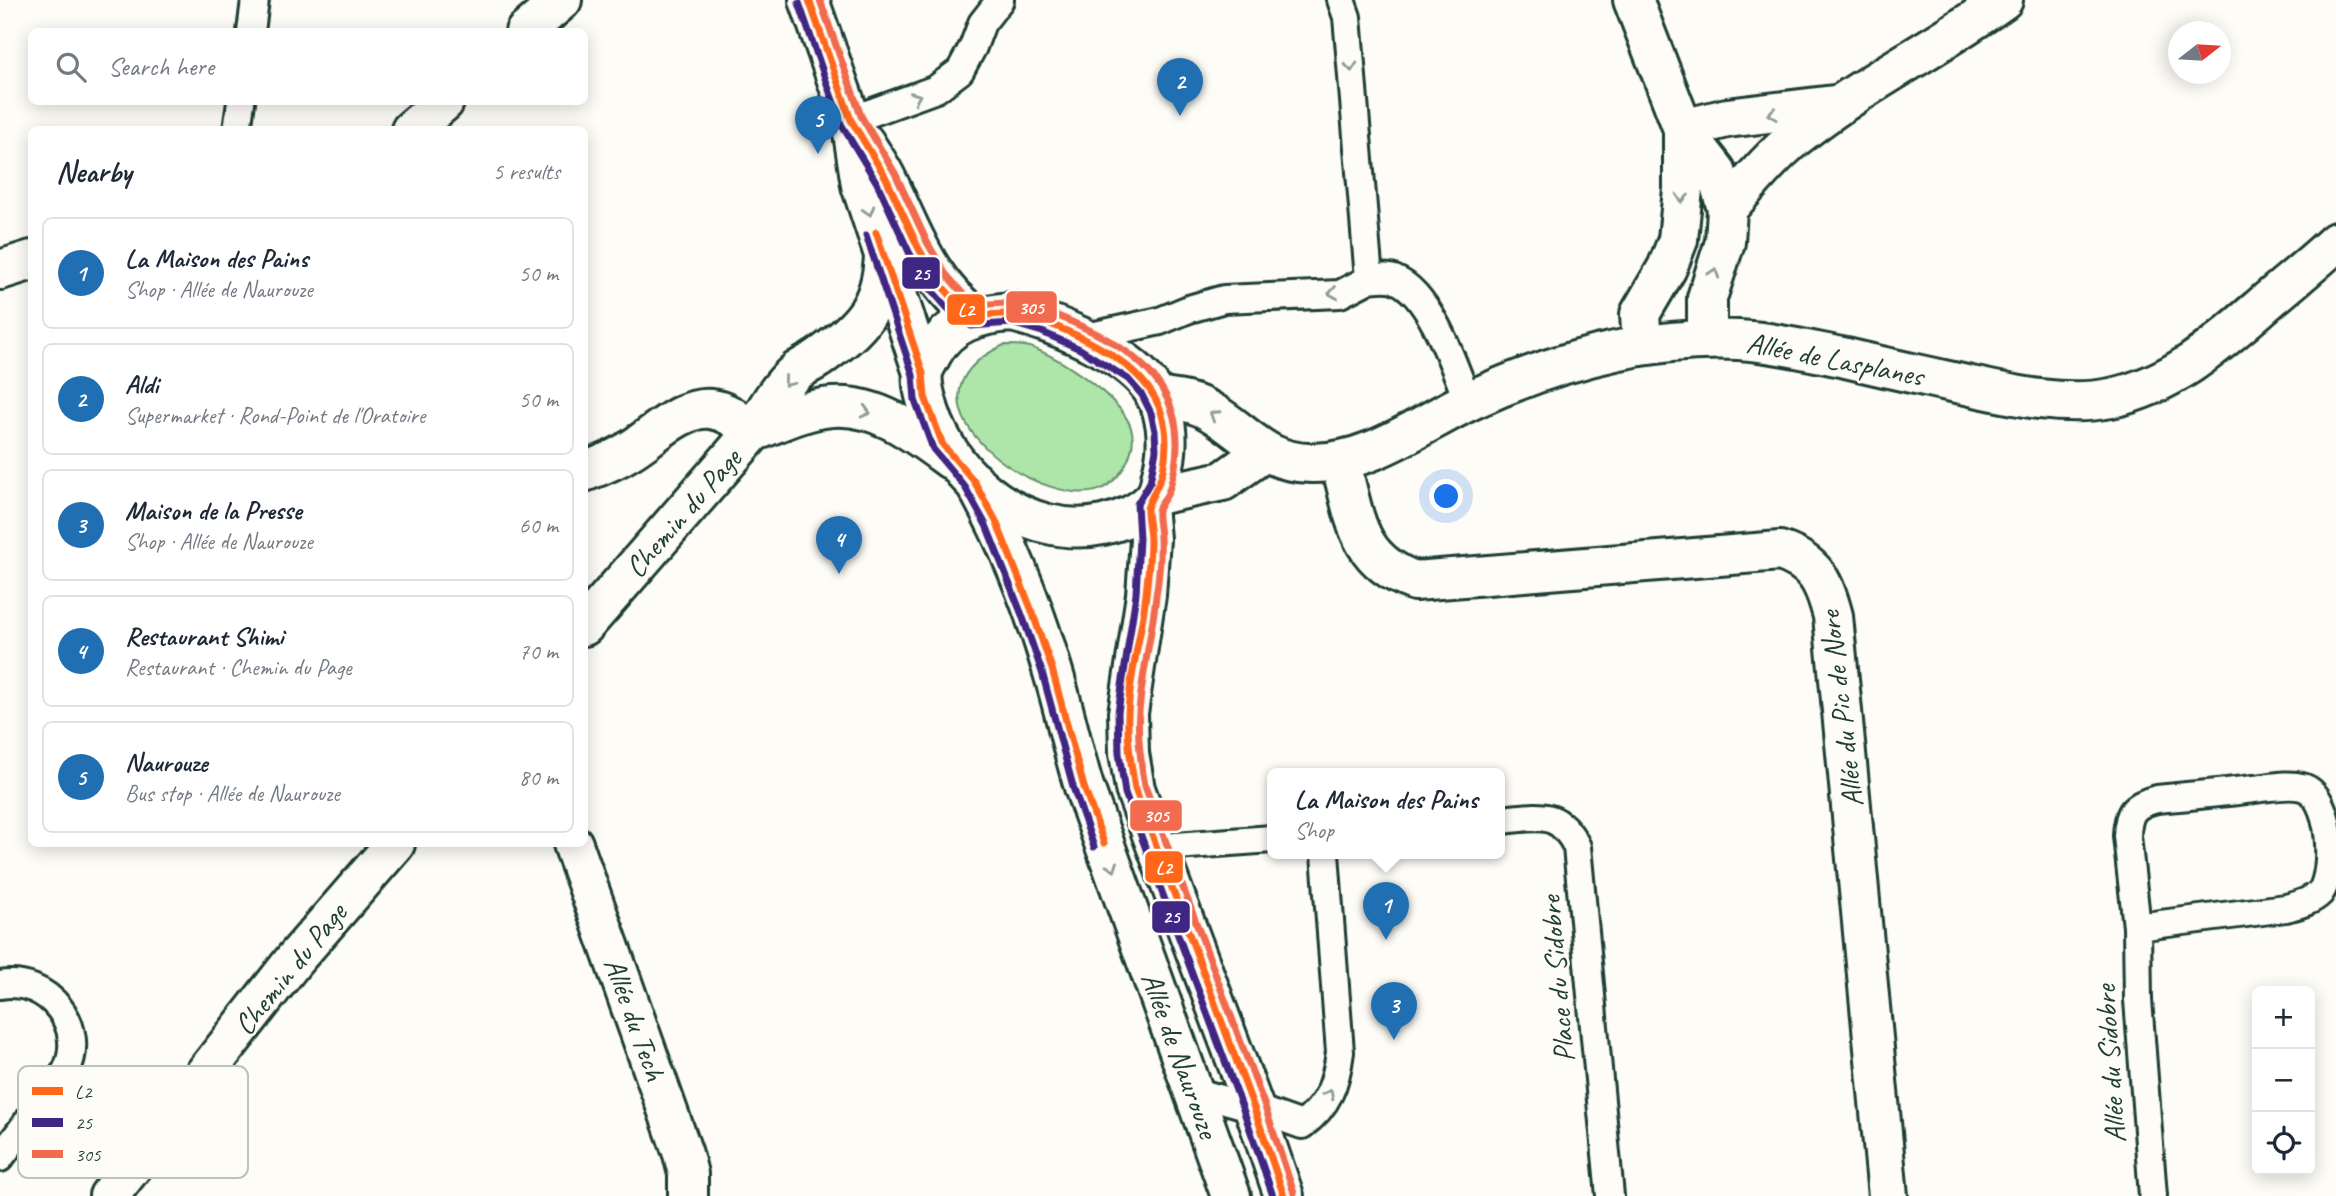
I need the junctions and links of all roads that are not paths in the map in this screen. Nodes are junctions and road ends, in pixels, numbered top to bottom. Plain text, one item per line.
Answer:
1 (255, 0) edge
2 (562, 0) edge
3 (809, 0) edge
4 (1000, 0) edge
5 (1341, 0) edge
6 (1633, 0) edge
7 (2003, 0) edge
8 (252, 28) edge
9 (530, 28) edge
10 (1839, 104) junction
11 (241, 105) edge
12 (440, 105) edge
13 (851, 120) junction
14 (238, 126) edge
15 (416, 126) edge
16 (1683, 129) junction
17 (1727, 209) junction
18 (2333, 251) edge
19 (884, 257) junction
20 (28, 261) edge
21 (0, 270) edge
22 (1369, 279) junction
23 (965, 322) junction
24 (909, 331) junction
25 (1082, 338) junction
26 (1707, 340) junction
27 (1642, 346) junction
28 (821, 356) junction
29 (923, 373) junction
30 (1156, 397) junction
31 (1468, 402) junction
32 (754, 432) junction
33 (1264, 452) junction
34 (1340, 461) junction
35 (588, 470) edge
36 (966, 473) junction
37 (1152, 500) junction
38 (588, 621) edge
39 (1505, 820) edge
40 (1267, 839) edge
41 (392, 847) edge
42 (574, 847) edge
43 (1159, 853) junction
44 (1325, 859) edge
45 (2137, 927) junction
46 (0, 985) edge
47 (68, 1066) edge
48 (211, 1066) edge
49 (1193, 1091) junction
50 (1254, 1108) junction
51 (1302, 1125) junction
52 (18, 1135) edge
53 (0, 1158) edge
54 (123, 1178) edge
55 (1278, 1179) edge
56 (109, 1196) edge
57 (688, 1196) edge
58 (1231, 1196) edge
59 (1610, 1196) edge
60 (1888, 1196) edge
61 (2153, 1196) edge

1 - 8 lane
2 - 9 street
3 - 13 street
13 -> 4 lane
5 -> 22 lane
6 - 16 street
7 - 10 street
10 -> 16 street
10 - 17 street
11 - 14 lane
12 - 15 street
13 -> 19 street
13 - 23 street
16 - 17 street
16 -> 27 street
26 -> 17 street
18 - 26 street, Allée de Lasplanes
19 - 24 street
19 - 28 street, Chemin du Page
20 - 21 street
22 -> 25 lane
22 - 31 lane
23 - 24 street, Chemin du Page
23 - 25 street
23 - 29 street
24 - 28 street, Chemin du Page
24 - 29 street
25 - 30 street
26 - 27 street, Allée de Lasplanes
27 - 31 street, Allée de Lasplanes
28 -> 32 street, Chemin du Page
29 - 36 street
33 -> 30 street, Allée de Lasplanes
30 - 37 street
31 - 34 street, Allée de Lasplanes
32 - 35 street
32 -> 36 street, Chemin du Page
32 - 38 street, Chemin du Page
33 - 34 street, Allée de Lasplanes
33 - 37 street
34 - 60 street, Allée du Pic de Nore
36 - 37 street
36 -> 49 street, Allée de Naurouze
37 - 43 street
39 - 59 lane, Place du Sidobre
40 - 43 lane
41 - 48 street, Chemin du Page
42 - 57 street, Allée du Tech
43 - 50 street
51 -> 44 lane
45 - 45 lane, Allée du Sidobre
45 - 61 lane, Allée du Sidobre
46 - 47 lane
49 - 50 lane
49 - 58 street, Allée de Naurouze
50 - 51 lane
50 - 55 street
51 - 55 lane
52 - 53 lane
54 - 56 street, Chemin du Page

